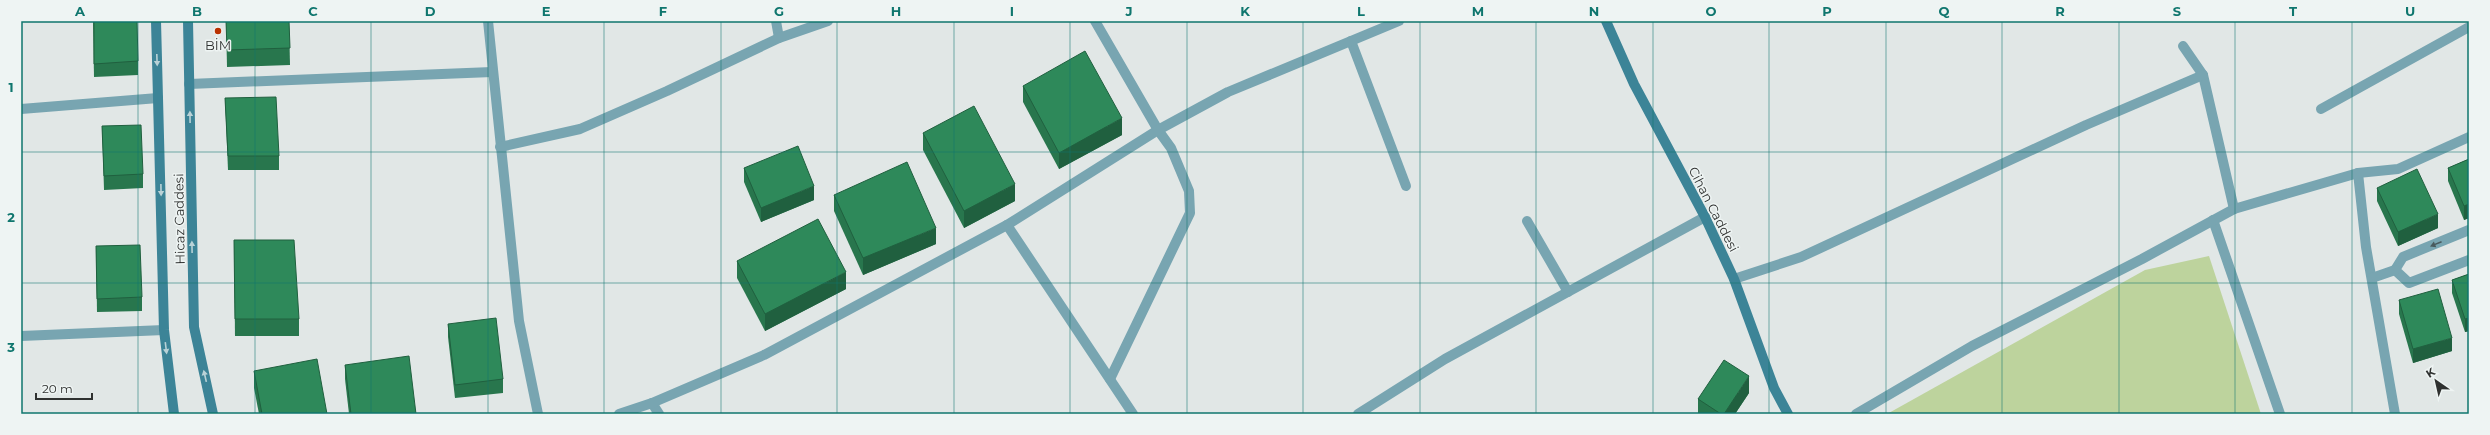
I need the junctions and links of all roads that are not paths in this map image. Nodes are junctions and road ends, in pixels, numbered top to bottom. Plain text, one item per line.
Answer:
1 (156, 21) edge
2 (188, 21) edge
3 (488, 21) edge
4 (776, 21) edge
5 (828, 21) edge
6 (1095, 21) edge
7 (1399, 21) edge
8 (1606, 21) edge
9 (2469, 27) edge
10 (779, 38) junction
11 (1351, 41) junction
12 (2183, 46) dead end
13 (492, 72) junction
14 (2203, 75) junction
15 (189, 84) junction
16 (158, 98) junction
17 (21, 108) edge
18 (2321, 109) dead end
19 (1158, 130) junction
20 (2469, 137) edge
21 (500, 146) junction
22 (2358, 173) junction
23 (1406, 186) dead end
24 (2234, 209) junction
25 (1705, 217) junction
26 (2214, 220) junction
27 (1527, 221) dead end
28 (1007, 225) junction
29 (2469, 230) edge
30 (2469, 260) edge
31 (2396, 270) junction
32 (2372, 278) junction
33 (1734, 279) junction
34 (1568, 292) junction
35 (164, 330) junction
36 (21, 336) edge
37 (1110, 379) junction
38 (652, 403) junction
39 (174, 414) edge
40 (213, 414) edge
41 (538, 414) edge
42 (619, 414) edge
43 (659, 414) edge
44 (1133, 414) edge
45 (1358, 414) edge
46 (1788, 414) edge
47 (1856, 414) edge
48 (2280, 414) edge
49 (2395, 414) edge

1 -> 16 main road, Hicaz Caddesi
2 - 15 main road, Hicaz Caddesi
3 - 13 street
4 - 10 street
5 - 10 street
6 - 19 street
7 - 11 street
8 - 25 main road, Cihan Caddesi
9 - 18 street
10 - 21 street
11 - 19 street
11 - 23 street
12 - 14 street
13 - 15 street
13 - 21 street
14 - 24 street
14 - 33 street
40 -> 15 main road, Hicaz Caddesi
16 - 17 street
16 -> 35 main road, Hicaz Caddesi
19 - 28 street
19 - 37 street
20 - 22 street
21 - 41 street
22 - 24 street
22 - 32 street
24 - 26 street
25 - 33 main road, Cihan Caddesi
25 - 34 street
26 - 47 street
26 - 48 street
27 - 34 street
28 - 37 street
28 - 38 street
29 -> 31 street
30 - 31 street
31 - 32 street
32 - 49 street
33 - 46 main road, Cihan Caddesi
34 - 45 street
35 - 36 street
35 -> 39 main road, Hicaz Caddesi
37 - 44 street
38 - 42 street
38 - 43 street

